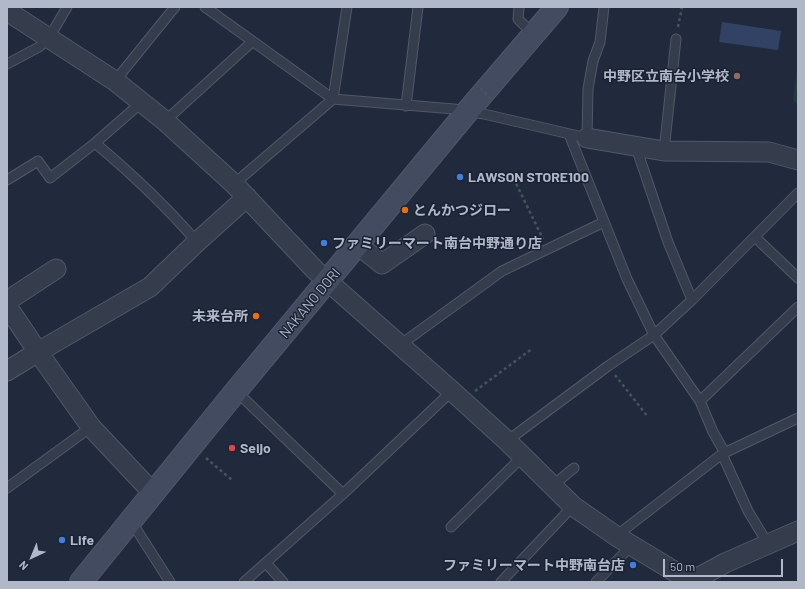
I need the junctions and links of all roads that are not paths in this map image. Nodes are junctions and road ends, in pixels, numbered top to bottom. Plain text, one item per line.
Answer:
1 (68, 7) edge
2 (176, 7) edge
3 (205, 7) edge
4 (347, 7) edge
5 (418, 7) edge
6 (519, 7) edge
7 (557, 7) edge
8 (604, 7) edge
9 (7, 11) edge
10 (533, 34) junction
11 (49, 38) junction
12 (676, 39) road end
13 (252, 42) junction
14 (7, 64) edge
15 (115, 81) junction
16 (333, 100) junction
17 (142, 102) junction
18 (406, 106) junction
19 (467, 112) junction
20 (165, 122) junction
21 (578, 136) junction
22 (96, 143) junction
23 (638, 147) junction
24 (664, 151) junction
25 (798, 160) edge
26 (7, 180) edge
27 (241, 190) junction
28 (798, 193) edge
29 (604, 222) junction
30 (425, 234) dead end
31 (755, 237) junction
32 (197, 242) junction
33 (358, 245) junction
34 (56, 269) dead end
35 (798, 278) edge
36 (328, 281) junction
37 (692, 300) junction
38 (7, 301) edge
39 (7, 306) edge
40 (798, 307) edge
41 (654, 335) junction
42 (400, 345) junction
43 (38, 352) junction
44 (7, 371) edge
45 (236, 391) junction
46 (458, 396) junction
47 (700, 400) junction
48 (798, 418) edge
49 (91, 427) junction
50 (507, 441) junction
51 (723, 454) junction
52 (522, 456) junction
53 (574, 468) dead end
54 (552, 486) junction
55 (7, 488) edge
56 (153, 493) junction
57 (343, 494) junction
58 (573, 506) junction
59 (131, 521) junction
60 (451, 527) dead end
61 (797, 535) edge
62 (624, 541) junction
63 (768, 544) junction
64 (266, 562) junction
65 (87, 579) edge
66 (170, 582) edge
67 (244, 582) edge
68 (283, 582) edge
69 (502, 582) edge
70 (596, 582) edge
71 (691, 582) edge

1 - 11 lane
2 - 15 lane
3 - 13 lane
4 - 16 lane
5 - 18 lane
6 - 10 lane
7 - 10 main road, NAKANO DORI
8 - 21 lane
9 - 11 street
10 - 19 main road, NAKANO DORI
11 - 14 lane
11 - 15 street
12 - 24 lane
13 - 16 lane
13 - 20 lane
15 - 17 street
16 - 18 lane
16 - 27 lane
17 - 20 street
17 - 22 lane
18 - 19 lane
19 - 21 lane
19 - 33 main road, NAKANO DORI
20 - 27 street
21 - 23 street
21 - 29 lane
22 - 26 lane
22 - 32 lane
23 - 24 street
23 - 37 lane
24 - 25 street
27 - 32 street
27 - 36 street
28 - 31 lane
29 - 41 lane
29 - 42 lane
30 - 33 street
31 - 35 lane
31 - 37 lane
32 - 43 street
33 - 36 main road, NAKANO DORI
34 - 38 street
36 - 42 street
36 - 45 main road, NAKANO DORI
37 - 41 lane
39 - 43 street
40 - 47 lane
41 - 47 lane
41 - 50 lane
42 - 46 street
43 - 44 street
43 - 49 street
45 - 56 main road, NAKANO DORI
45 - 57 lane
46 - 50 street
46 - 57 lane
47 - 51 lane
48 - 51 lane
49 - 55 lane
49 - 56 street
50 - 52 street
51 - 62 lane
51 - 63 lane
52 - 54 street
52 - 60 lane
53 - 54 lane
54 - 58 street
56 - 59 main road, NAKANO DORI
57 - 64 lane
58 - 62 street
58 - 69 lane
59 - 65 main road, NAKANO DORI
59 - 66 lane
61 - 63 street
62 - 70 lane
62 - 71 street
63 - 71 street
64 - 67 lane
64 - 68 lane

